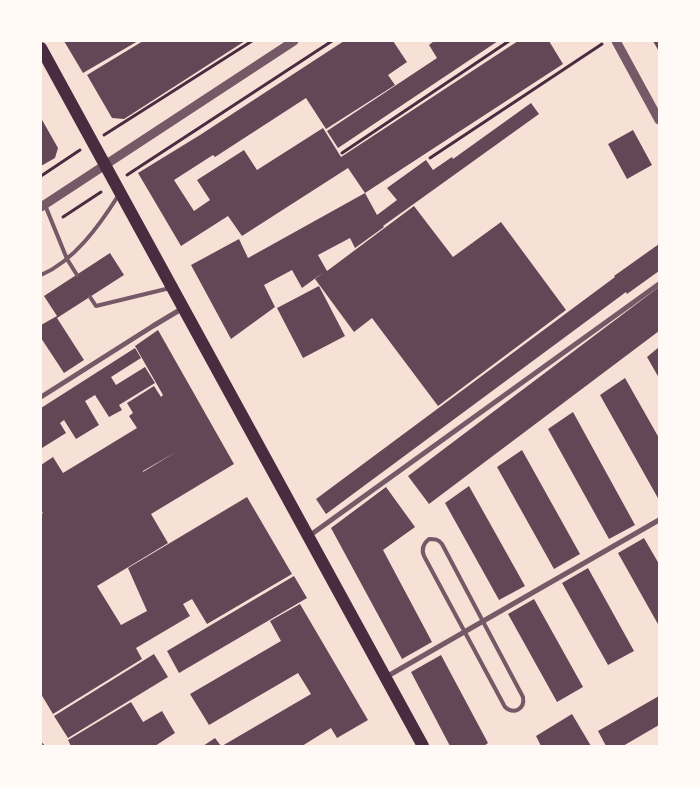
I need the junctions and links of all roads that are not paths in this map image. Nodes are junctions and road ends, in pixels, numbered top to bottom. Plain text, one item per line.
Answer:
1 (294, 41) edge
2 (616, 41) edge
3 (41, 48) edge
4 (659, 120) edge
5 (105, 165) junction
6 (118, 187) junction
7 (43, 206) edge
8 (67, 260) junction
9 (41, 274) edge
10 (77, 275) dead end
11 (659, 284) edge
12 (172, 287) junction
13 (90, 297) dead end
14 (184, 308) junction
15 (41, 397) edge
16 (659, 520) edge
17 (308, 537) junction
18 (483, 621) junction
19 (465, 631) junction
20 (385, 677) junction
21 (422, 746) edge

1 - 5 street
2 - 4 street
3 - 5 main road
5 - 6 main road
5 - 7 street
6 - 8 lane
6 - 12 main road
7 - 8 lane
8 - 9 lane
8 - 10 lane
11 - 17 street
12 - 13 lane
12 - 14 main road
14 - 15 street
14 - 17 main road
16 - 18 street
17 - 20 main road
18 - 19 street
18 - 19 lane
18 - 19 lane
19 - 20 street
20 - 21 main road

